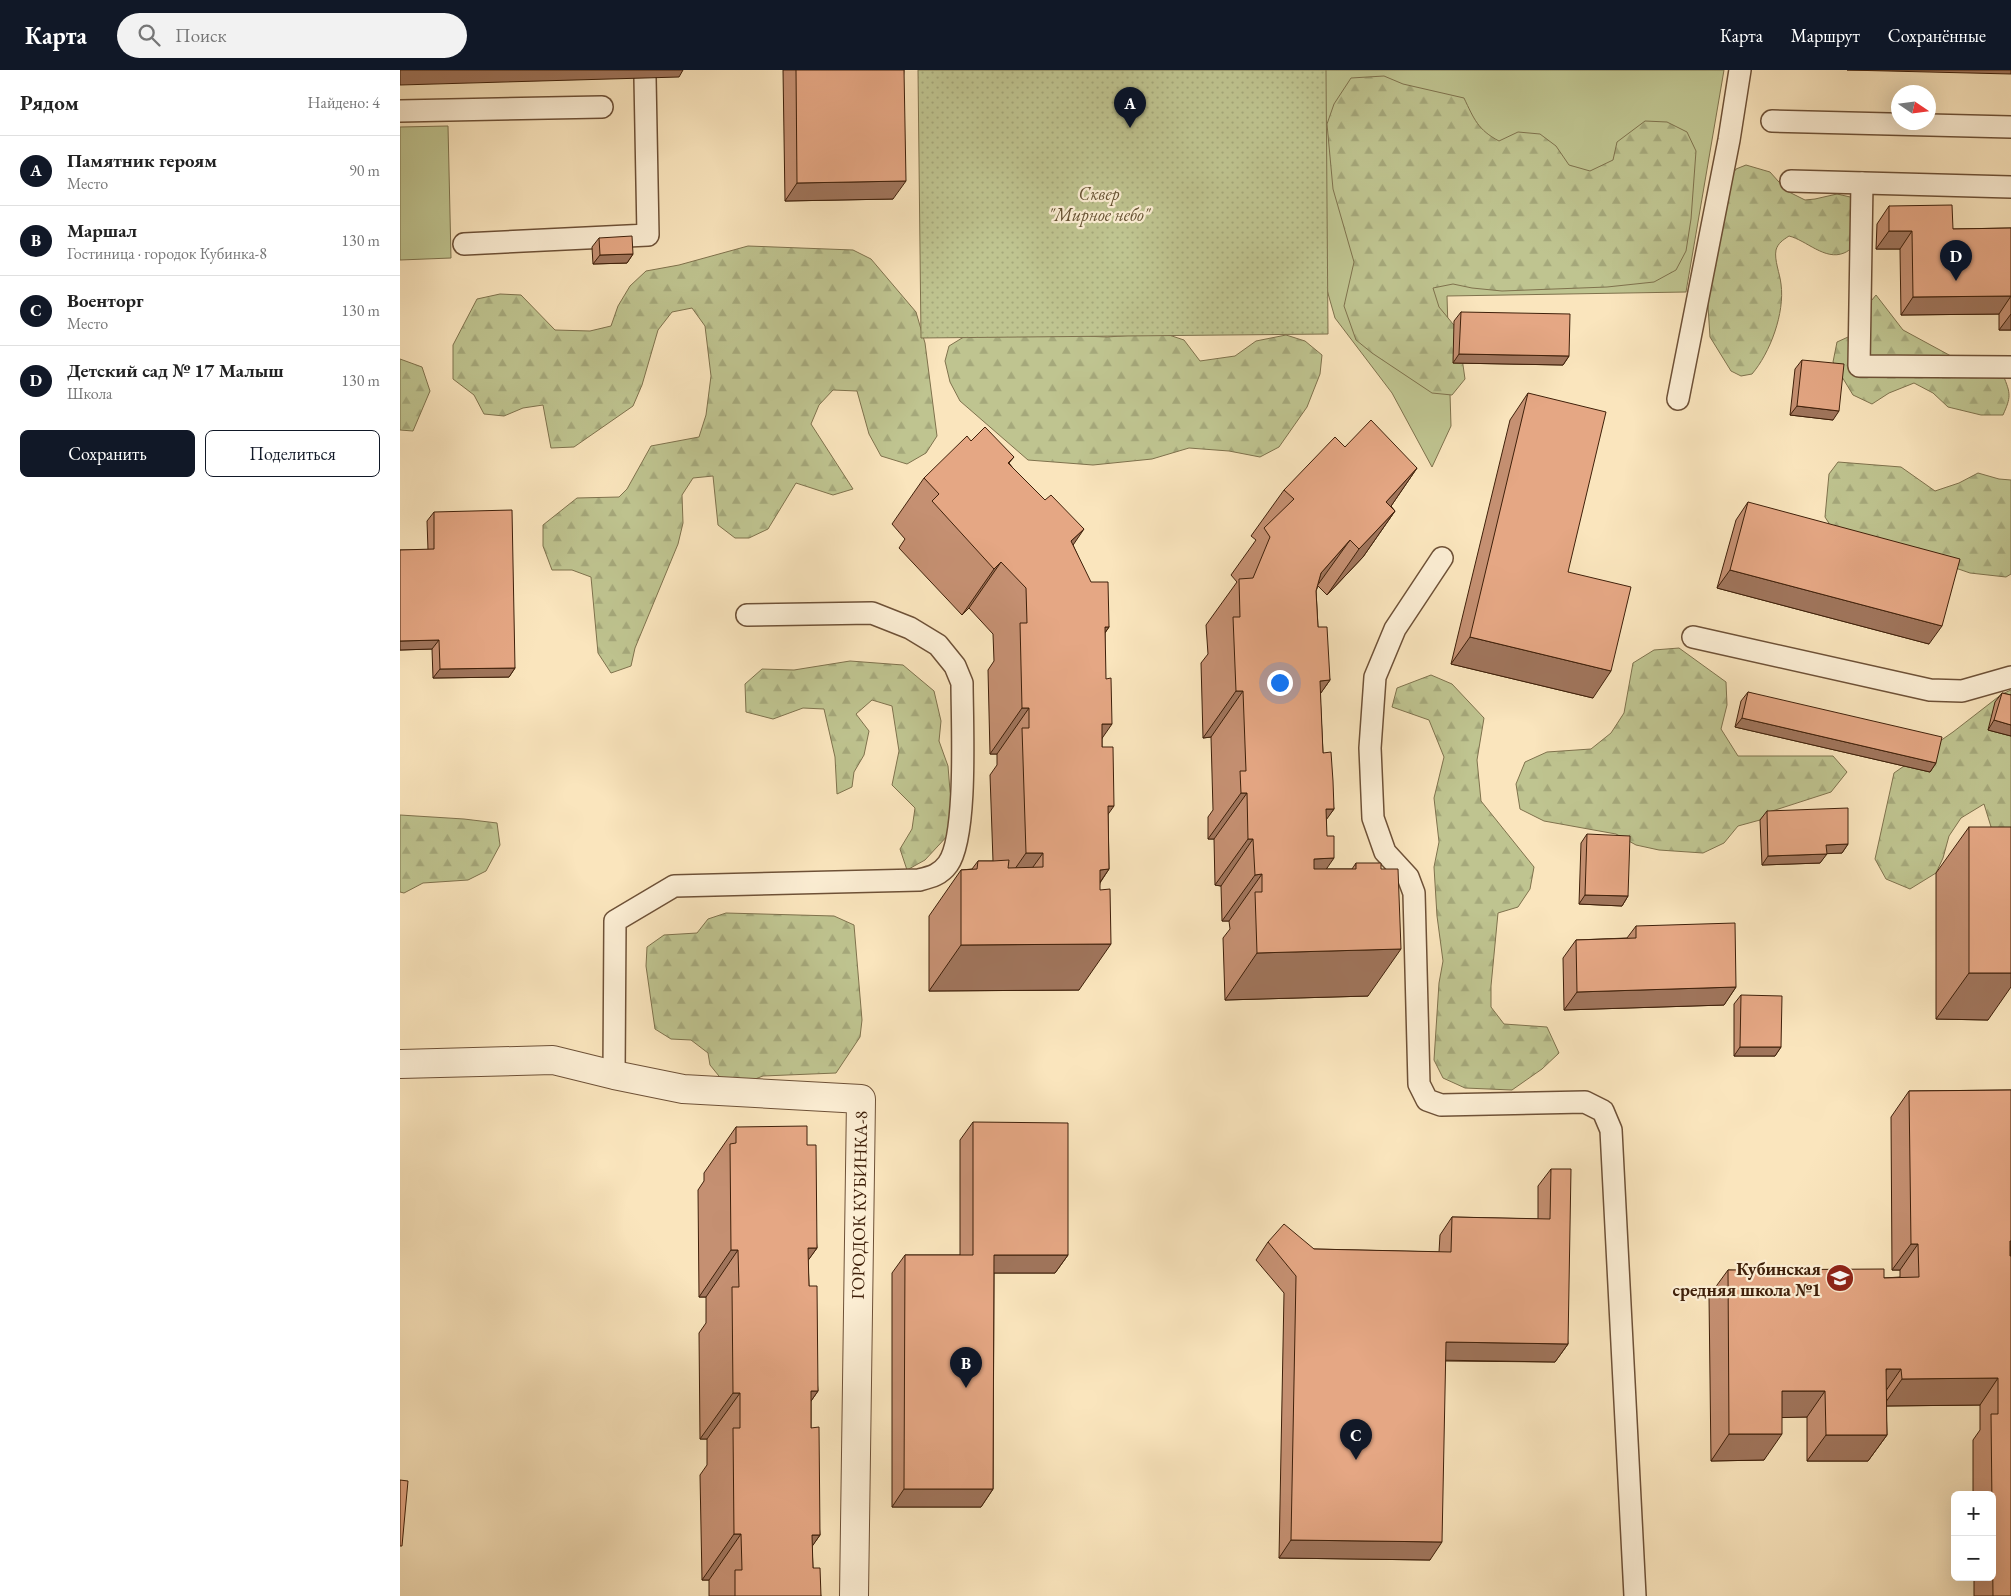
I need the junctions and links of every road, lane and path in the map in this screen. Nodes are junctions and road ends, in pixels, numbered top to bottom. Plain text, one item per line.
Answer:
1 (1740, 70) edge
2 (645, 78) dead end
3 (602, 107) dead end
4 (400, 111) edge
5 (1772, 121) dead end
6 (2011, 128) edge
7 (1791, 181) dead end
8 (1862, 183) junction
9 (2011, 187) edge
10 (464, 244) dead end
11 (2011, 367) edge
12 (1678, 399) dead end
13 (1442, 558) dead end
14 (747, 615) dead end
15 (1693, 638) dead end
16 (2011, 677) edge
17 (400, 1064) edge
18 (614, 1075) junction
19 (854, 1596) edge
20 (1635, 1596) edge

1 - 12 lane
2 - 10 lane
3 - 4 lane
5 - 6 lane
7 - 8 lane
8 - 9 lane
8 - 11 lane
13 - 20 lane
14 - 18 lane
15 - 16 lane
17 - 18 street, ГОРОДОК КУБИНКА-8
18 - 19 street, ГОРОДОК КУБИНКА-8

